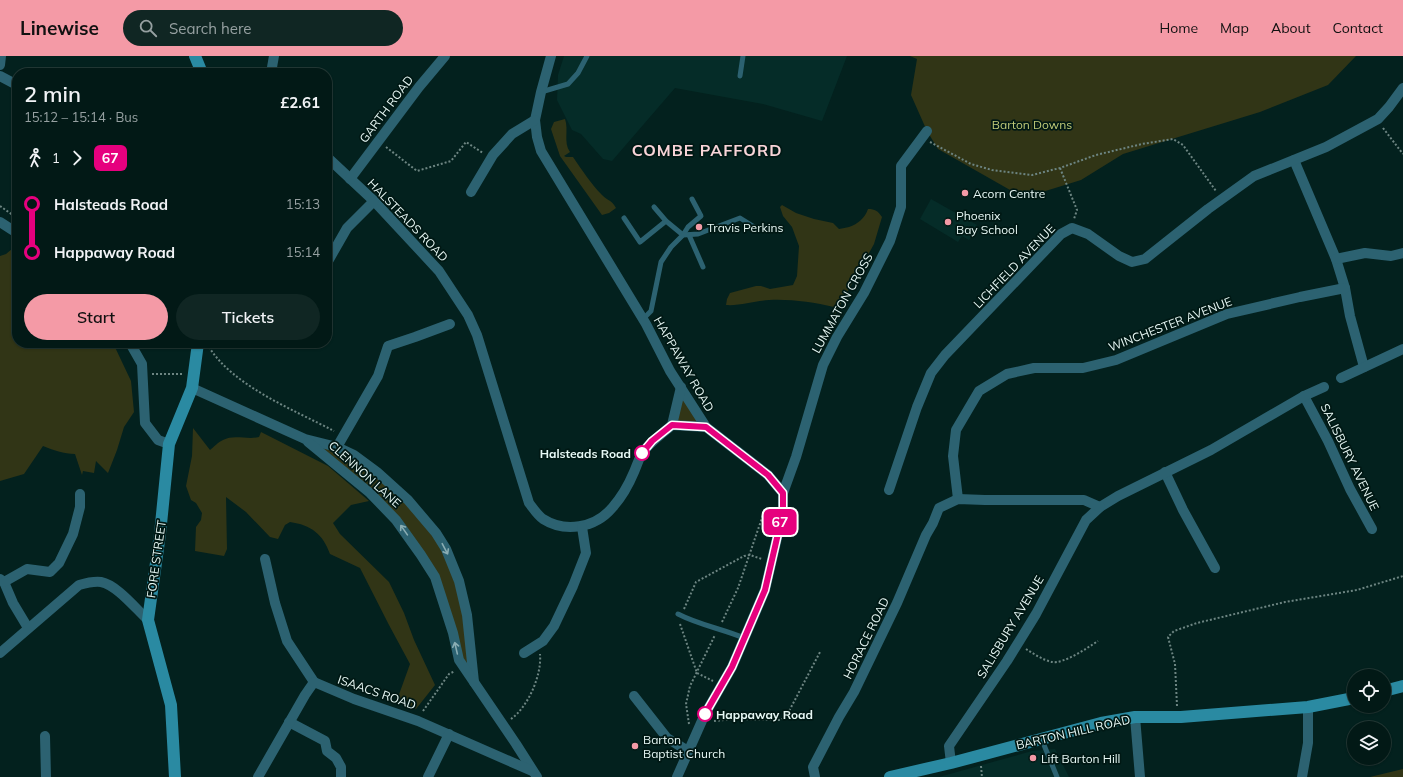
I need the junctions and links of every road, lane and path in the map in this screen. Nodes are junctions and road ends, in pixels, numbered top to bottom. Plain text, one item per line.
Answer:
1 (1, 56) edge
2 (195, 56) edge
3 (274, 56) edge
4 (445, 56) edge
5 (551, 56) edge
6 (587, 56) edge
7 (743, 56) edge
8 (0, 65) edge
9 (200, 68) edge
10 (273, 68) edge
11 (0, 76) edge
12 (740, 76) dead end
13 (12, 82) edge
14 (1403, 88) edge
15 (541, 92) junction
16 (1378, 119) junction
17 (535, 120) junction
18 (925, 134) joint
19 (378, 141) junction
20 (1403, 154) edge
21 (493, 155) junction
22 (1294, 160) junction
23 (332, 162) edge
24 (1060, 168) junction
25 (350, 179) junction
26 (471, 192) dead end
27 (1222, 198) junction
28 (692, 199) dead end
29 (374, 201) junction
30 (0, 206) edge
31 (654, 207) dead end
32 (12, 214) edge
33 (624, 218) dead end
34 (666, 221) junction
35 (0, 222) edge
36 (756, 228) dead end
37 (1072, 228) junction
38 (12, 230) edge
39 (686, 235) junction
40 (1403, 253) edge
41 (332, 254) edge
42 (1336, 259) junction
43 (703, 268) dead end
44 (1345, 288) junction
45 (643, 320) junction
46 (450, 324) dead end
47 (133, 348) edge
48 (197, 348) edge
49 (210, 348) edge
50 (1403, 349) edge
51 (1364, 367) junction
52 (143, 375) junction
53 (194, 375) junction
54 (1341, 378) dead end
55 (1324, 386) dead end
56 (680, 387) junction
57 (192, 388) junction
58 (1304, 396) junction
59 (672, 425) junction
60 (706, 427) junction
61 (329, 428) dead end
62 (305, 439) junction
63 (169, 444) junction
64 (337, 447) junction
65 (1165, 472) junction
66 (889, 490) dead end
67 (783, 493) junction
68 (80, 494) dead end
69 (958, 499) junction
70 (1100, 507) junction
71 (582, 527) junction
72 (1372, 529) dead end
73 (265, 559) dead end
74 (771, 561) junction
75 (1215, 568) dead end
76 (1403, 576) edge
77 (2, 581) edge
78 (680, 615) junction
79 (148, 620) junction
80 (28, 628) junction
81 (744, 638) junction
82 (1098, 641) dead end
83 (539, 644) junction
84 (1017, 644) junction
85 (820, 652) dead end
86 (0, 653) edge
87 (524, 653) dead end
88 (462, 665) junction
89 (314, 682) junction
90 (474, 682) junction
91 (722, 685) junction
92 (1403, 686) edge
93 (1391, 689) edge
94 (634, 696) dead end
95 (1347, 699) edge
96 (1308, 707) junction
97 (704, 715) junction
98 (1135, 717) junction
99 (1178, 717) junction
100 (418, 721) junction
101 (289, 722) junction
102 (503, 724) junction
103 (449, 734) junction
104 (45, 736) dead end
105 (1041, 739) junction
106 (688, 751) junction
107 (951, 763) junction
108 (535, 774) edge
109 (918, 774) edge
110 (46, 777) edge
111 (175, 777) edge
112 (258, 777) edge
113 (341, 777) edge
114 (428, 777) edge
115 (677, 777) edge
116 (815, 777) edge
117 (890, 777) edge
118 (1057, 777) edge
119 (1140, 777) edge
120 (1302, 777) edge

1 - 8 street
2 - 9 street
3 - 10 street
4 - 19 street, GARTH ROAD
5 - 15 street, HAPPAWAY ROAD
6 - 15 lane
7 - 12 lane
11 - 13 street
14 - 16 street, LICHFIELD AVENUE
15 - 17 street, HAPPAWAY ROAD
16 - 20 path
16 - 22 street, LICHFIELD AVENUE
17 - 21 street
17 - 45 street, HAPPAWAY ROAD
18 - 24 path
18 - 67 street, LUMMATON CROSS
19 - 21 path
19 - 25 street, GARTH ROAD
21 - 26 street
22 - 27 street, LICHFIELD AVENUE
22 - 42 street
23 - 25 street, HALSTEADS ROAD
24 - 27 path
24 - 37 path
25 - 29 street, HALSTEADS ROAD
27 - 37 street, LICHFIELD AVENUE
28 - 39 lane
29 - 41 street
29 - 71 street, HALSTEADS ROAD
30 - 32 path
31 - 34 lane
33 - 34 lane
34 - 39 lane
35 - 38 street
36 - 39 lane
37 - 66 street, LICHFIELD AVENUE
39 - 43 lane
39 - 45 lane
40 - 42 street
42 - 44 street
44 - 51 street
44 - 69 street, WINCHESTER AVENUE
45 - 56 street, HAPPAWAY ROAD
46 - 64 street
47 - 52 street
48 - 53 street, FORE STREET
49 - 61 path
50 - 51 street
51 - 54 street
52 - 53 path
52 - 63 street
53 - 57 street, FORE STREET
55 - 58 street, SALISBURY AVENUE
56 - 59 street
56 - 60 street, HAPPAWAY ROAD
57 - 62 street, CLENNON LANE
57 - 63 street, FORE STREET
58 - 65 street, SALISBURY AVENUE
58 - 72 street, SALISBURY AVENUE
59 - 60 street
59 - 71 street
60 - 67 street, HAPPAWAY ROAD
62 - 64 street, CLENNON LANE
88 -> 62 street, CLENNON LANE
63 - 79 street, FORE STREET
64 -> 90 street, CLENNON LANE
65 - 70 street, SALISBURY AVENUE
65 - 75 street
67 - 74 street
68 - 77 street
69 - 70 street
69 - 116 street, HORACE ROAD
70 - 84 street, SALISBURY AVENUE
71 - 83 street
73 - 89 street
74 - 78 path
74 - 81 street
76 - 99 path
77 - 80 street
78 - 81 lane
78 - 91 path
79 - 80 street
79 - 111 street, FORE STREET
80 - 86 street
81 - 91 street
82 - 84 path
83 - 87 street
83 - 102 path
84 - 107 street, SALISBURY AVENUE
85 - 97 path
88 - 90 street, CLENNON LANE
88 - 100 path
89 - 100 street, ISAACS ROAD
89 - 101 street
90 - 102 street, CLENNON LANE
91 - 97 street
92 - 93 street
94 - 106 street
95 - 96 street, BARTON HILL ROAD
96 - 99 street, BARTON HILL ROAD
96 - 120 street
97 - 106 street
98 - 99 street, BARTON HILL ROAD
98 - 105 street, BARTON HILL ROAD
98 - 119 street
100 - 103 street, ISAACS ROAD
101 - 112 street
101 - 113 street
102 - 108 street, CLENNON LANE
103 - 108 street, ISAACS ROAD
103 - 114 street
104 - 110 street
105 - 107 street, BARTON HILL ROAD
105 - 118 lane
106 - 115 street
107 - 109 street, BARTON HILL ROAD
109 - 117 street, BARTON HILL ROAD

